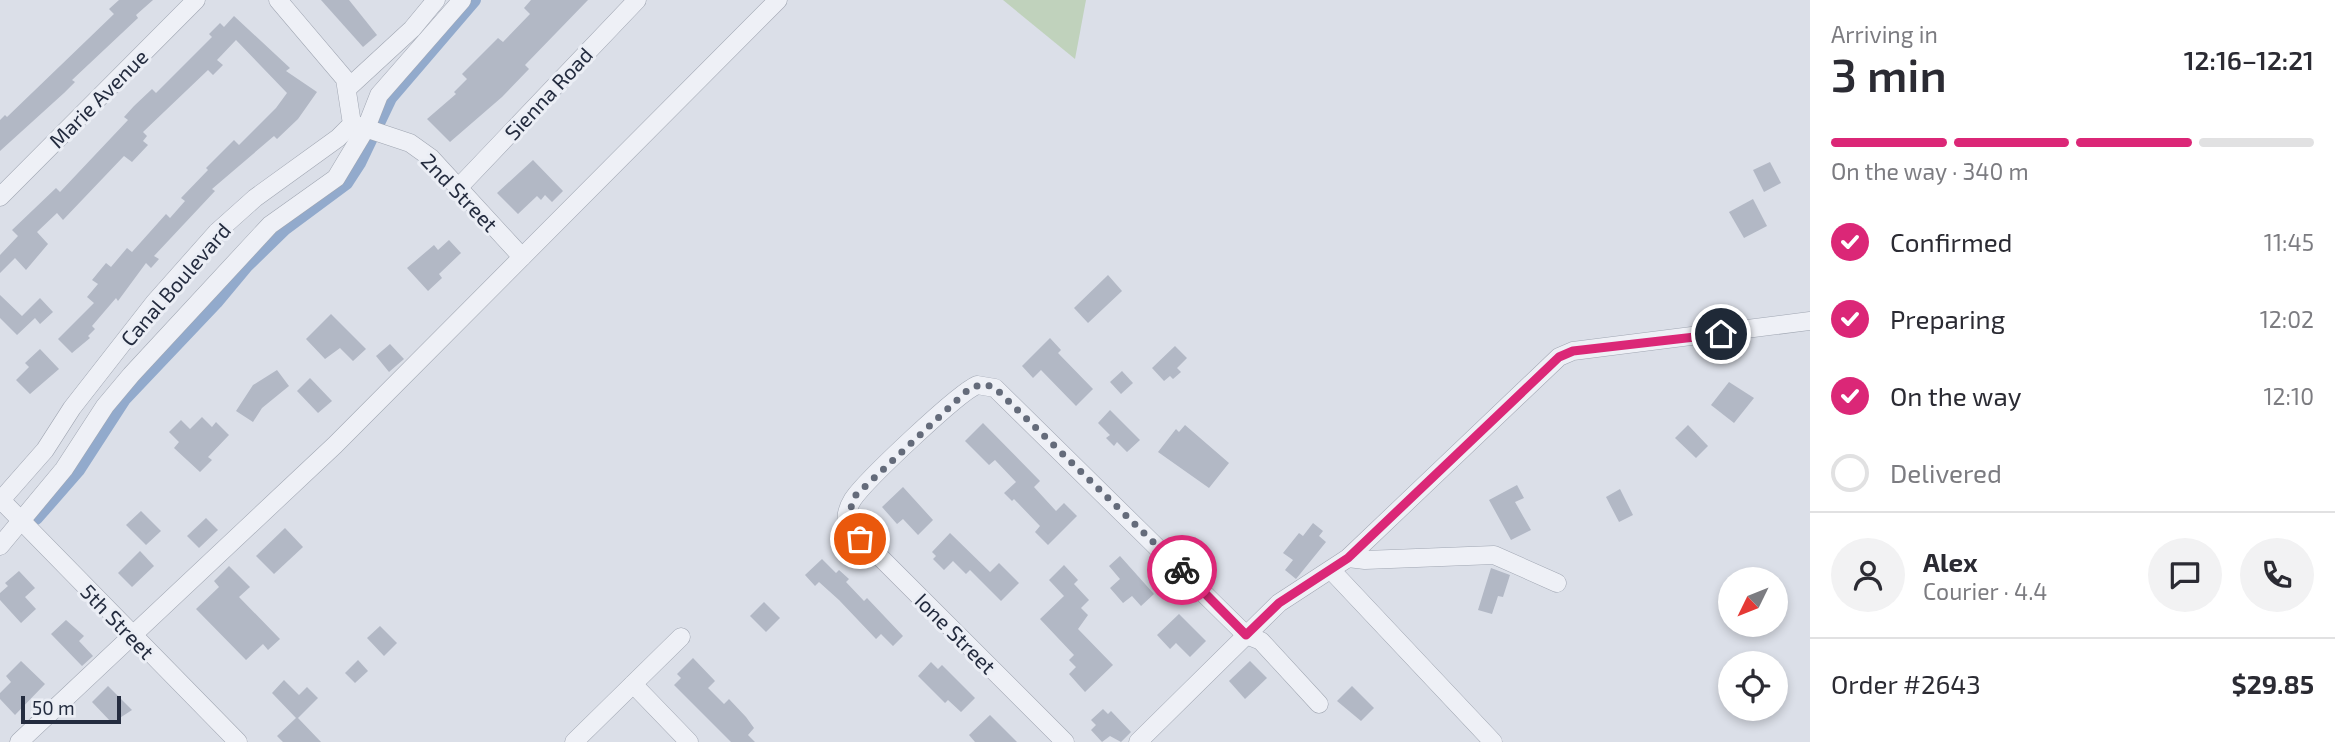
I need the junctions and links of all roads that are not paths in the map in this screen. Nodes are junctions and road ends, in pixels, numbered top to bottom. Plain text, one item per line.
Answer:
1 (196, 0) edge
2 (278, 0) edge
3 (436, 0) edge
4 (462, 0) edge
5 (637, 0) edge
6 (778, 0) edge
7 (348, 88) junction
8 (362, 127) junction
9 (459, 187) junction
10 (0, 197) edge
11 (522, 257) junction
12 (1810, 321) edge
13 (1, 499) edge
14 (20, 520) junction
15 (0, 546) edge
16 (1348, 558) junction
17 (1332, 571) junction
18 (1557, 583) dead end
19 (133, 635) junction
20 (1246, 635) junction
21 (681, 637) dead end
22 (633, 684) junction
23 (1319, 704) dead end
24 (19, 742) edge
25 (238, 742) edge
26 (574, 742) edge
27 (689, 742) edge
28 (1065, 742) edge
29 (1138, 742) edge
30 (1493, 742) edge

1 - 10 street, Marie Avenue
2 - 7 street
3 - 7 street
4 - 8 street
5 - 9 street, Sienna Road
6 - 11 street
7 - 8 street
8 - 9 street, 2nd Street
8 - 13 street, Canal Boulevard
8 - 14 street
9 - 11 street, 2nd Street
11 - 19 street
12 - 16 street
13 - 14 street, 5th Street
14 - 15 street
14 - 19 street, 5th Street
16 - 17 street
16 - 18 street
17 - 20 street
17 - 30 street
19 - 24 street
19 - 25 street, 5th Street
20 - 23 street
20 - 28 street, Ione Street
20 - 29 street
21 - 22 street
22 - 26 street
22 - 27 street

